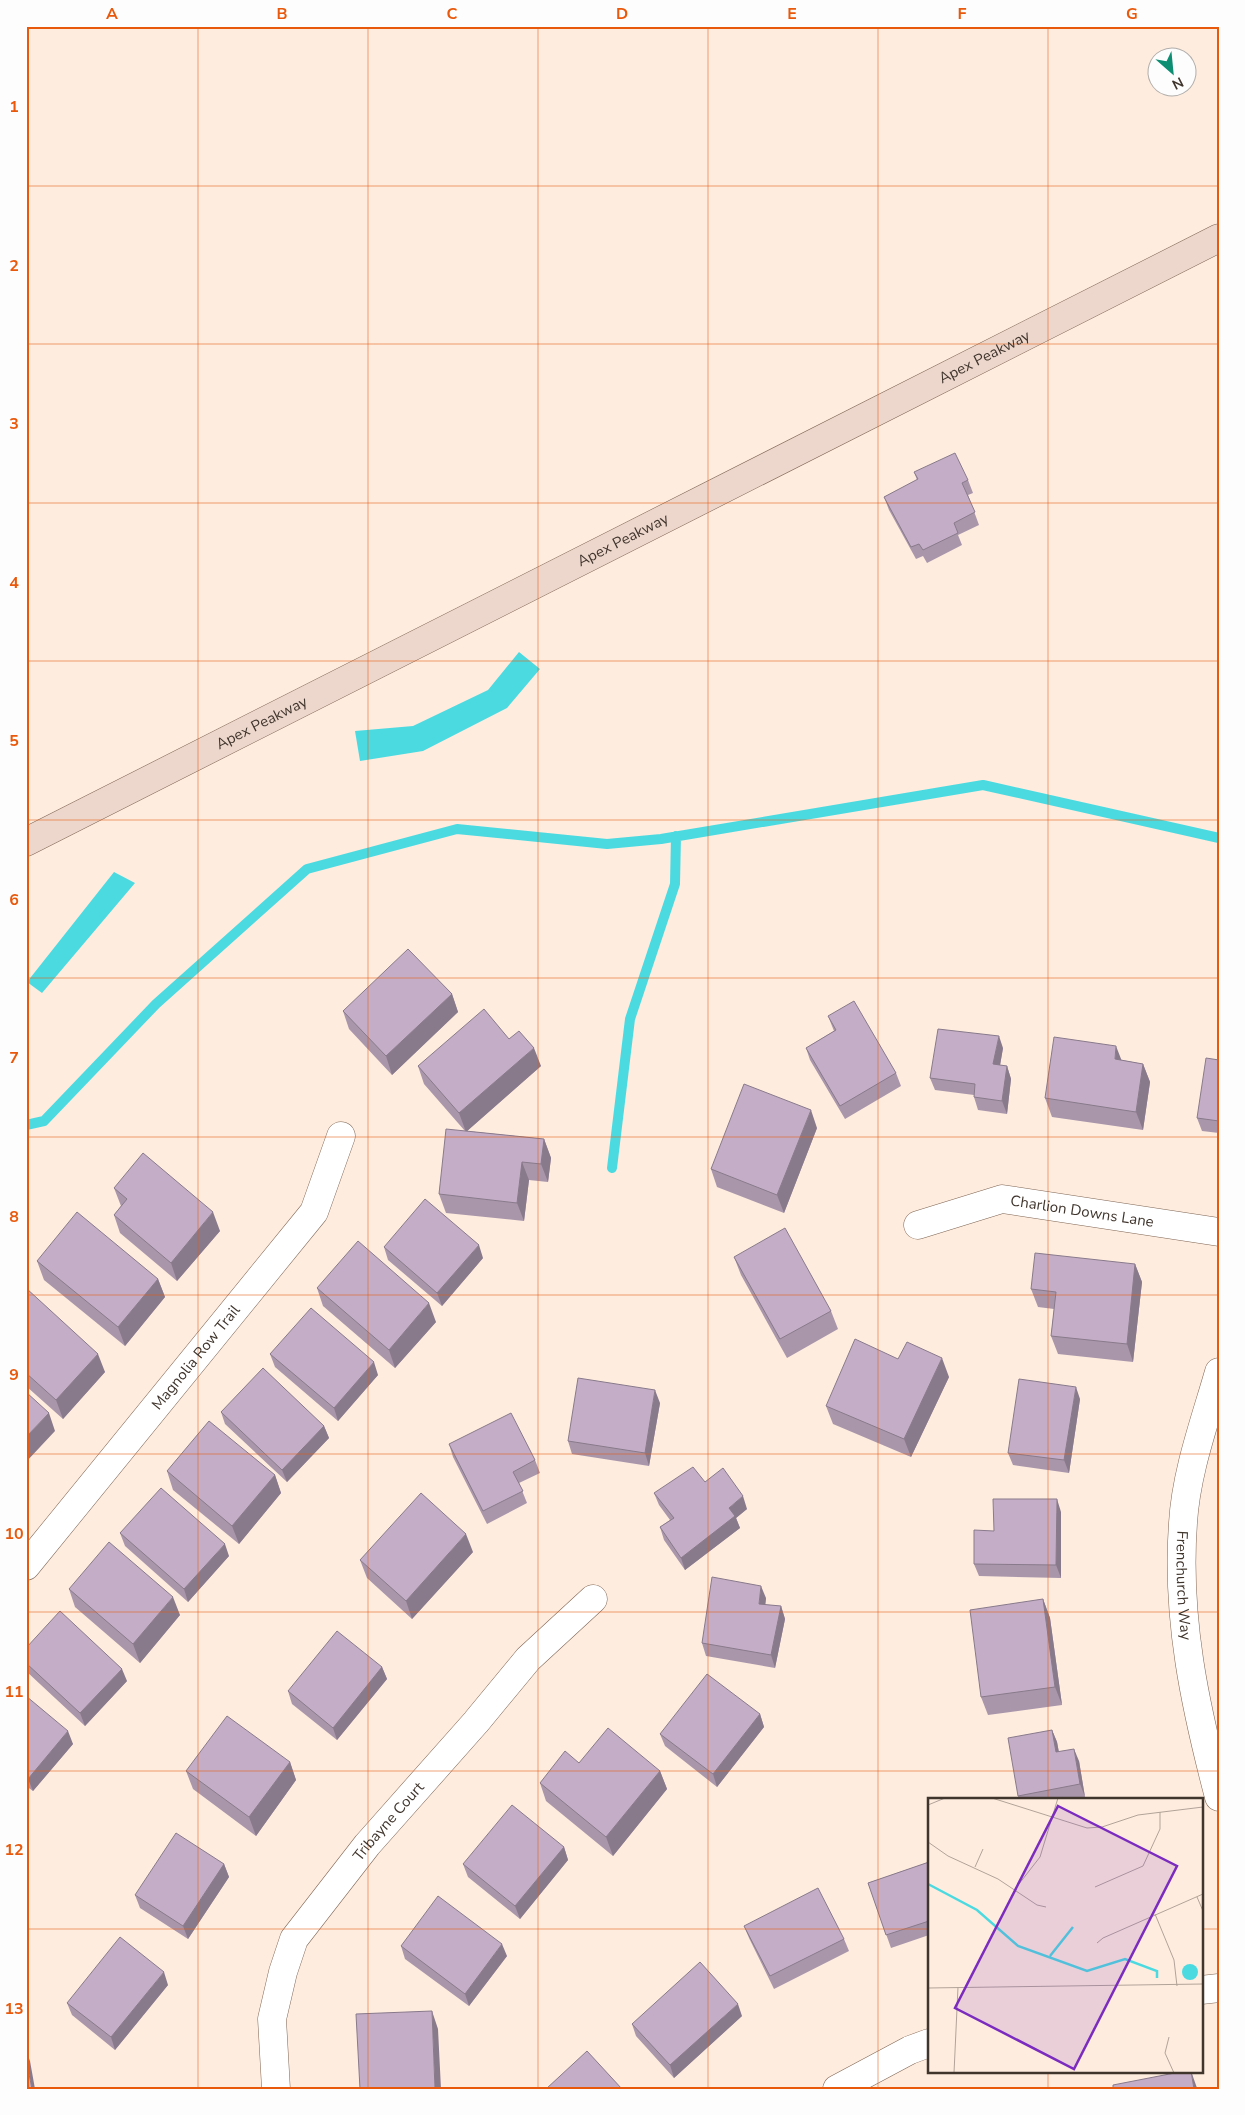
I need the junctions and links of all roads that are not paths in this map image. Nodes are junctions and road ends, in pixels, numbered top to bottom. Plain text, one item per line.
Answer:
1 (1219, 238) edge
2 (26, 842) edge
3 (341, 1136) dead end
4 (918, 1225) dead end
5 (1219, 1232) edge
6 (1219, 1372) edge
7 (26, 1566) edge
8 (593, 1599) dead end
9 (1219, 1797) edge
10 (1219, 1988) edge
11 (1202, 1990) edge
12 (928, 2043) edge
13 (276, 2089) edge
14 (836, 2089) edge

1 - 2 main road, Apex Peakway
3 - 7 street, Magnolia Row Trail
4 - 5 street, Charlion Downs Lane
6 - 9 street, Frenchurch Way
8 - 13 street, Tribayne Court
10 - 11 street
12 - 14 street

